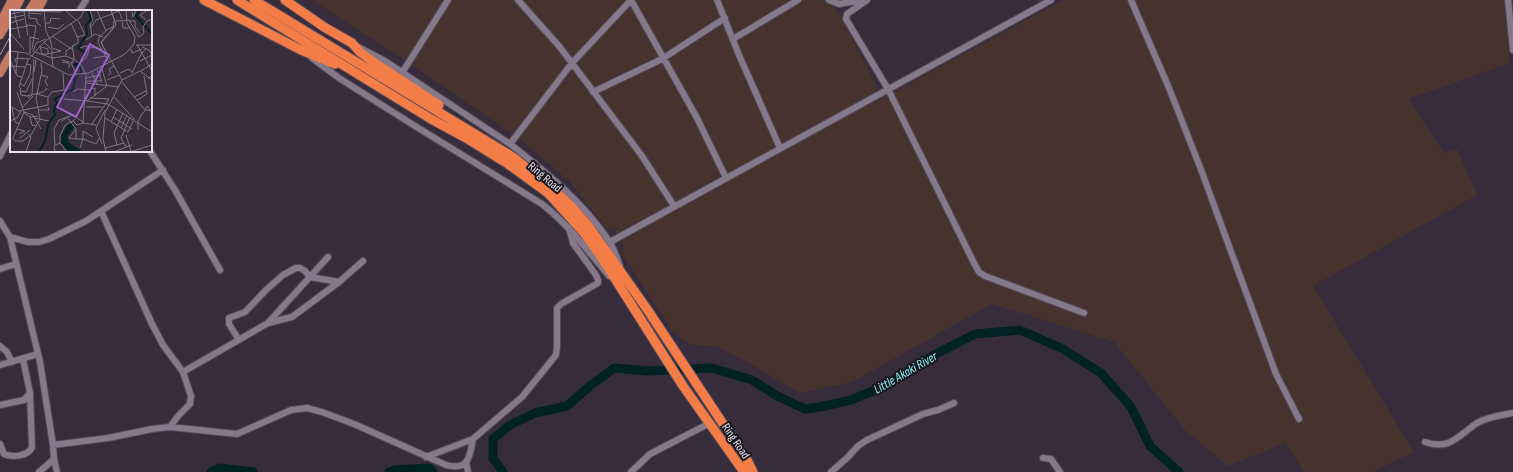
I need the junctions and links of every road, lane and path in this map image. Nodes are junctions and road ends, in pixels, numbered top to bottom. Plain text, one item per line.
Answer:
1 (12, 0) edge
2 (20, 0) edge
3 (36, 0) edge
4 (43, 0) edge
5 (86, 0) edge
6 (204, 0) edge
7 (237, 0) edge
8 (254, 0) edge
9 (285, 0) edge
10 (448, 0) edge
11 (518, 0) edge
12 (631, 0) edge
13 (718, 0) edge
14 (798, 0) edge
15 (829, 0) edge
16 (862, 0) edge
17 (867, 0) edge
18 (1051, 0) edge
19 (1130, 0) edge
20 (1508, 0) edge
21 (15, 10) edge
22 (30, 10) edge
23 (38, 10) edge
24 (81, 10) edge
25 (10, 18) edge
26 (725, 18) junction
27 (0, 23) edge
28 (0, 35) edge
29 (733, 39) junction
30 (352, 43) junction
31 (301, 50) junction
32 (1513, 50) edge
33 (10, 56) edge
34 (662, 59) junction
35 (572, 64) junction
36 (352, 70) junction
37 (0, 73) edge
38 (402, 73) junction
39 (888, 89) junction
40 (593, 92) junction
41 (468, 129) junction
42 (10, 136) edge
43 (510, 144) junction
44 (780, 148) junction
45 (151, 152) edge
46 (0, 156) edge
47 (163, 170) junction
48 (726, 178) junction
49 (674, 206) junction
50 (101, 211) junction
51 (0, 221) edge
52 (569, 228) junction
53 (10, 237) junction
54 (610, 242) junction
55 (328, 257) dead end
56 (363, 262) dead end
57 (16, 264) junction
58 (0, 269) edge
59 (220, 270) dead end
60 (310, 277) junction
61 (339, 282) junction
62 (623, 282) junction
63 (1084, 313) dead end
64 (268, 323) junction
65 (239, 340) junction
66 (0, 346) edge
67 (38, 354) junction
68 (23, 358) junction
69 (12, 362) junction
70 (0, 365) edge
71 (183, 372) junction
72 (30, 393) junction
73 (954, 403) dead end
74 (0, 405) edge
75 (1513, 413) edge
76 (1299, 419) dead end
77 (710, 423) junction
78 (170, 428) junction
79 (473, 439) junction
80 (1425, 442) dead end
81 (0, 444) edge
82 (53, 445) junction
83 (426, 456) junction
84 (1043, 458) dead end
85 (54, 459) junction
86 (747, 460) junction
87 (466, 463) junction
88 (741, 470) edge
89 (38, 472) edge
90 (57, 472) edge
91 (468, 472) edge
92 (631, 472) edge
93 (753, 472) edge
94 (759, 472) edge
95 (831, 472) edge
96 (1060, 472) edge

1 - 27 main road
2 - 21 main road
3 - 22 main road
4 - 23 main road
5 - 24 street
6 - 31 highway
7 - 36 highway, Ring Road
8 - 41 highway, Ring Road
9 - 30 highway
10 - 38 street
11 - 35 street
12 - 34 street
12 - 35 street
13 - 26 street
14 - 29 street
15 - 16 street
17 - 39 street
18 - 39 street
19 - 76 street
20 - 32 street
25 - 28 main road
26 - 29 street
26 - 34 street
29 - 44 street
30 - 38 street
30 - 41 highway
31 - 36 highway
31 - 52 street
33 - 37 main road
34 - 40 street
34 - 48 street
35 - 40 street
35 - 43 street
36 - 62 highway, Ring Road
38 - 43 street
39 - 44 street
39 - 63 street
40 - 49 street
41 - 62 highway, Ring Road
42 - 46 street
43 - 54 street
44 - 48 street
45 - 47 street
47 - 50 street
47 - 59 street
48 - 49 street
49 - 54 street
50 - 53 street
50 - 71 street
51 - 53 street
52 - 62 street
52 - 79 street
53 - 57 street
54 - 62 street
55 - 60 street
56 - 61 street
57 - 58 street
57 - 67 street
60 - 61 street
60 - 64 street
60 - 65 street
61 - 64 street
62 - 77 highway, Ring Road
62 - 86 highway, Ring Road
64 - 65 street
65 - 71 street
66 - 69 street
67 - 68 street
67 - 82 street
68 - 69 street
68 - 72 street
69 - 70 street
71 - 78 street
72 - 74 street
72 - 81 street
73 - 95 street
75 - 80 street
77 - 88 highway, Ring Road
77 - 92 street
78 - 82 street
78 - 83 street
79 - 83 street
79 - 87 street
82 - 85 street
83 - 87 street
84 - 96 street
85 - 89 street
85 - 90 street
86 - 93 highway, Ring Road
86 - 94 street
87 - 91 street

